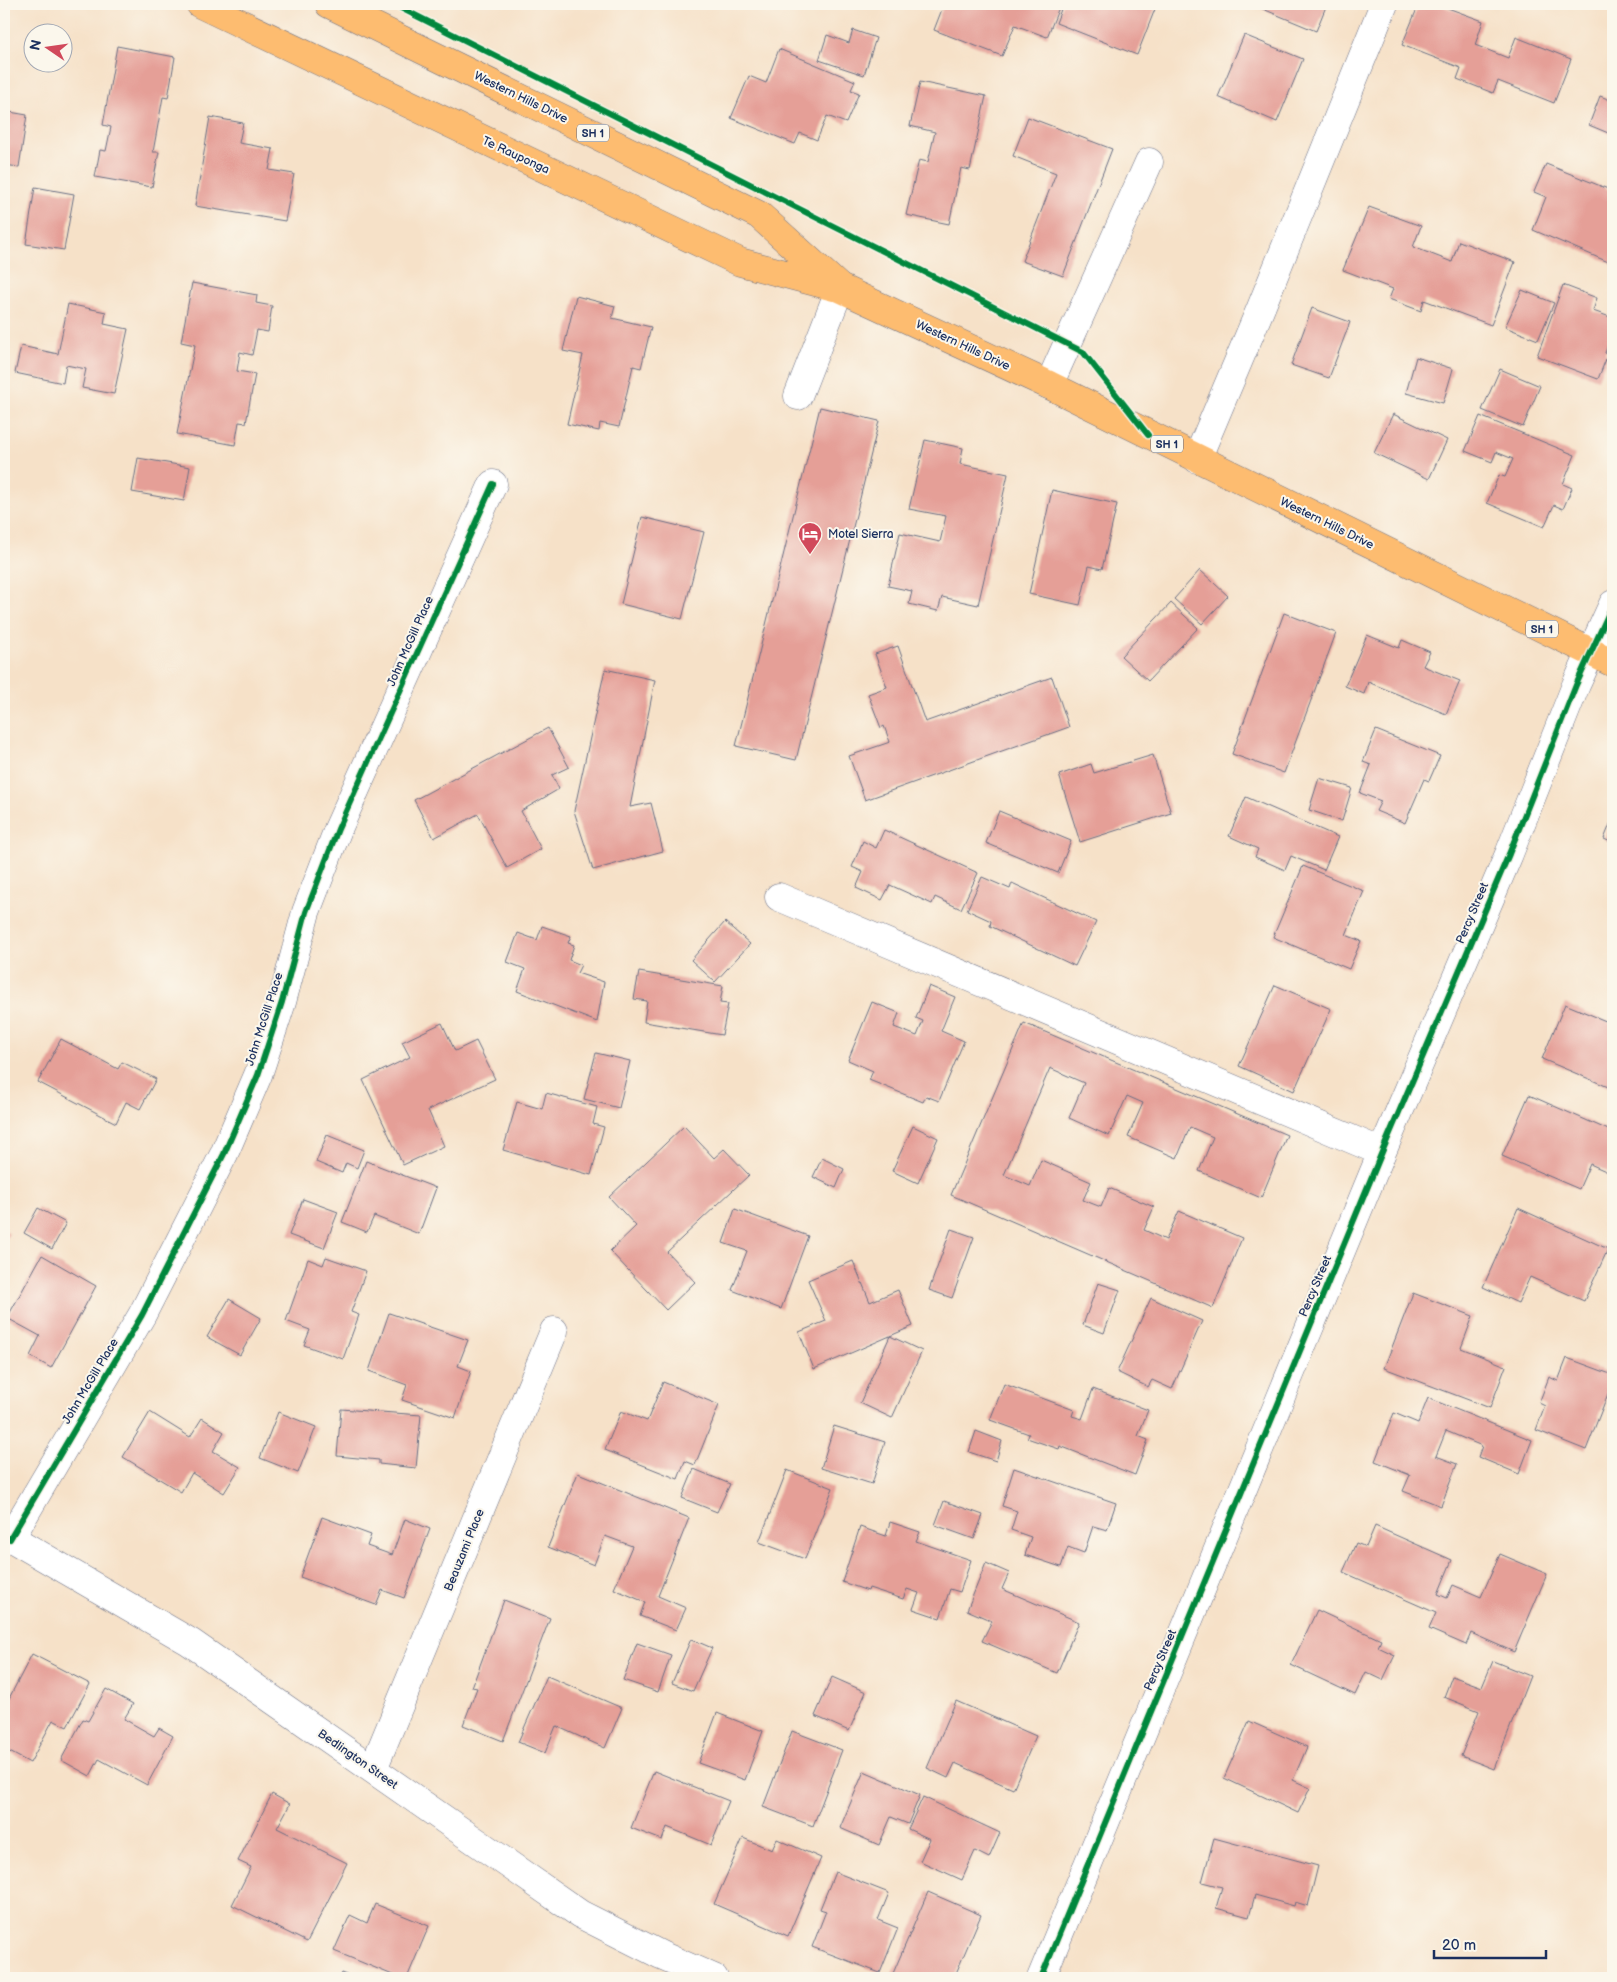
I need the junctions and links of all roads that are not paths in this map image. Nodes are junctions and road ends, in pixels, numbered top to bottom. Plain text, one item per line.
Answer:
1 (200, 4) edge
2 (329, 4) edge
3 (1384, 4) edge
4 (1149, 162) dead end
5 (840, 288) junction
6 (1049, 385) junction
7 (798, 396) dead end
8 (1197, 459) junction
9 (492, 484) dead end
10 (1613, 604) edge
11 (1602, 658) edge
12 (778, 897) dead end
13 (1382, 1152) junction
14 (554, 1331) dead end
15 (7, 1536) edge
16 (373, 1770) junction
17 (714, 1978) edge
18 (1041, 1978) edge

1 - 5 highway, Te Rauponga / SH 1
2 - 5 highway, Western Hills Drive / SH 1
3 - 8 street
4 - 6 street
5 - 6 highway, Western Hills Drive / SH 1
5 - 7 street
6 - 8 highway, Western Hills Drive / SH 1
8 - 11 highway, Western Hills Drive / SH 1
9 - 15 street, John McGill Place
10 - 11 street, Percy Street
11 - 13 street, Percy Street
12 - 13 street
13 - 18 street, Percy Street
14 - 16 street, Beauzami Place
15 - 16 street, Bedlington Street
16 - 17 street, Bedlington Street

